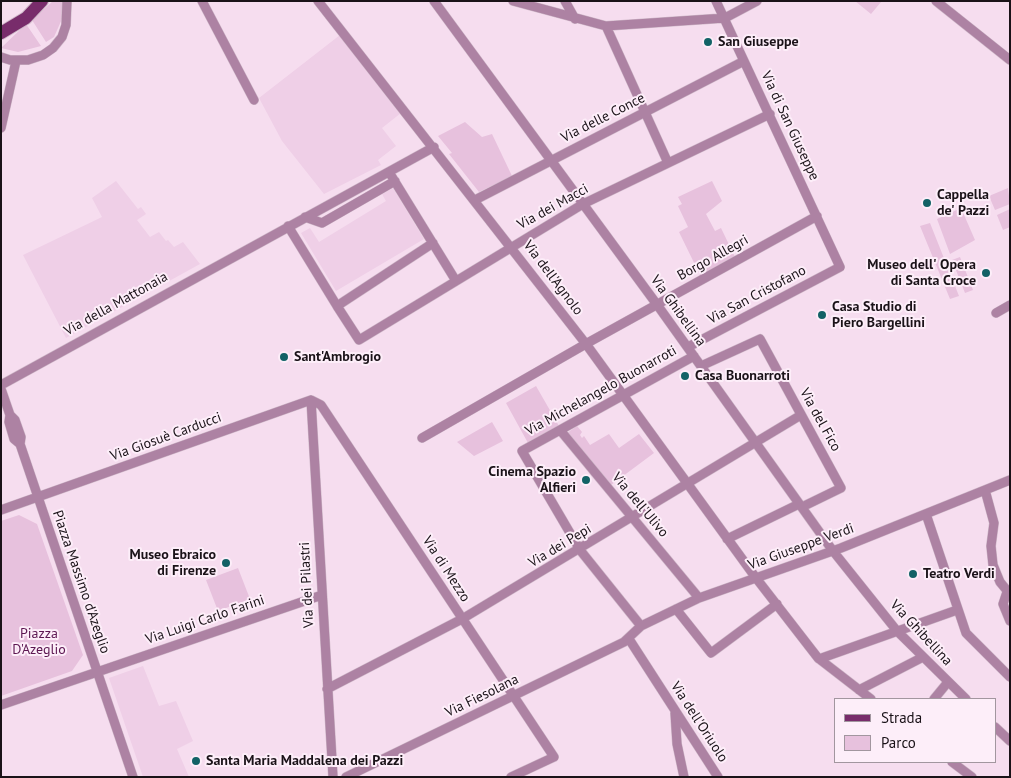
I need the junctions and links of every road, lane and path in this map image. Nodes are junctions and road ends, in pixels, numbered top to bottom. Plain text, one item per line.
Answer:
1 (42, 1) edge
2 (67, 1) edge
3 (202, 1) edge
4 (318, 1) edge
5 (434, 1) edge
6 (512, 1) edge
7 (565, 1) edge
8 (716, 1) edge
9 (756, 1) edge
10 (936, 1) edge
11 (725, 18) junction
12 (575, 19) junction
13 (606, 26) junction
14 (1, 34) edge
15 (1, 57) edge
16 (1010, 60) edge
17 (16, 61) junction
18 (744, 61) junction
19 (254, 100) dead end
20 (645, 112) junction
21 (770, 114) junction
22 (1, 128) edge
23 (434, 146) junction
24 (551, 161) junction
25 (668, 163) junction
26 (389, 172) junction
27 (395, 181) junction
28 (475, 200) junction
29 (583, 204) junction
30 (817, 216) junction
31 (305, 217) junction
32 (288, 226) junction
33 (432, 244) junction
34 (512, 246) junction
35 (840, 266) joint
36 (456, 281) junction
37 (657, 304) junction
38 (1010, 305) edge
39 (337, 306) junction
40 (996, 313) dead end
41 (586, 344) junction
42 (688, 347) junction
43 (694, 356) junction
44 (701, 366) junction
45 (1, 385) edge
46 (1, 389) edge
47 (623, 395) junction
48 (307, 401) junction
49 (801, 415) junction
50 (560, 430) junction
51 (422, 438) dead end
52 (756, 442) junction
53 (1010, 480) edge
54 (688, 483) junction
55 (985, 490) junction
56 (38, 498) junction
57 (800, 505) junction
58 (1, 510) edge
59 (926, 514) junction
60 (633, 518) junction
61 (727, 539) junction
62 (580, 550) junction
63 (833, 551) junction
64 (756, 578) junction
65 (1008, 592) edge
66 (322, 595) junction
67 (699, 598) junction
68 (777, 604) junction
69 (676, 610) junction
70 (958, 610) junction
71 (462, 619) junction
72 (1010, 621) edge
73 (640, 626) junction
74 (897, 631) junction
75 (629, 639) junction
76 (923, 657) junction
77 (819, 659) junction
78 (98, 671) junction
79 (1010, 677) edge
80 (948, 682) junction
81 (327, 689) junction
82 (860, 690) junction
83 (514, 696) junction
84 (870, 698) edge
85 (935, 698) edge
86 (965, 698) edge
87 (1, 705) edge
88 (675, 713) junction
89 (996, 728) edge
90 (1010, 742) edge
91 (953, 763) edge
92 (133, 777) edge
93 (333, 777) edge
94 (346, 777) edge
95 (510, 777) edge
96 (684, 777) edge
97 (718, 777) edge
98 (972, 777) edge

1 - 14 main road
2 - 17 street
3 - 19 street
4 - 23 street, Via dell'Agnolo
5 - 24 street, Via Ghibellina
6 - 12 street
7 - 12 street
8 - 11 street, Via di San Giuseppe
9 - 11 street
10 - 16 street
11 - 13 street
11 - 18 street, Via di San Giuseppe
12 - 13 street
13 - 20 street
15 - 17 street
17 - 22 street
18 - 20 street, Via delle Conce
18 - 21 street, Via di San Giuseppe
20 - 24 street, Via delle Conce
20 - 25 street
21 - 25 street, Via dei Macci
21 - 30 street, Via di San Giuseppe
23 - 26 street, Via della Mattonaia
23 - 28 street, Via dell'Agnolo
24 - 28 street, Via delle Conce
24 - 29 street, Via Ghibellina
25 - 29 street, Via dei Macci
26 - 27 street
26 - 31 street, Via della Mattonaia
27 - 31 street
27 - 33 street
28 - 34 street, Via dell'Agnolo
29 - 34 street, Via dei Macci
29 - 37 street, Via Ghibellina
30 - 35 street, Via di San Giuseppe
30 - 37 street, Borgo Allegri
31 - 32 street, Via della Mattonaia
32 - 39 street
32 - 45 street, Via della Mattonaia
33 - 36 street
33 - 39 street
34 - 36 street, Via dei Macci
34 - 41 street, Via dell'Agnolo
35 - 42 street, Via San Cristofano
36 - 39 street, Via dei Macci
37 - 41 street, Borgo Allegri
37 - 42 street, Via Ghibellina
38 - 40 street
41 - 47 street, Via dell'Agnolo
41 - 51 street, Borgo Allegri
42 - 43 street, Via Ghibellina
43 - 44 street, Via Ghibellina
43 - 47 street, Via Michelangelo Buonarroti
44 - 49 street, Via del Fico
44 - 52 street, Via Ghibellina
46 - 56 street
47 - 50 street, Via Michelangelo Buonarroti
47 - 54 street, Via dell'Agnolo
48 - 56 street, Via Giosuè Carducci
48 - 66 street, Via dei Pilastri
48 - 71 street, Via di Mezzo
49 - 52 street, Via dei Pepi
49 - 57 street, Via del Fico
50 - 60 street, Via dell'Ulivo
50 - 62 street, Via Michelangelo Buonarroti
52 - 54 street, Via dei Pepi
52 - 57 street, Via Ghibellina
53 - 55 street, Via Giuseppe Verdi
54 - 60 street, Via dei Pepi
54 - 61 street, Via dell'Agnolo
55 - 59 street, Via Giuseppe Verdi
55 - 65 street
56 - 58 street, Piazza Massimo d'Azeglio
56 - 78 street, Piazza Massimo d'Azeglio
57 - 61 street
57 - 63 street, Via Ghibellina
59 - 63 street, Via Giuseppe Verdi
59 - 70 street
60 - 62 street, Via dei Pepi
60 - 67 street, Via dell'Ulivo
61 - 64 street, Via dell'Agnolo
62 - 71 street, Via dei Pepi
62 - 73 street
63 - 64 street, Via Giuseppe Verdi
63 - 74 street, Via Ghibellina
64 - 67 street, Via Giuseppe Verdi
64 - 68 street, Via dell'Agnolo
65 - 72 street
66 - 78 street, Via Luigi Carlo Farini
66 - 81 street, Via dei Pilastri
67 - 69 street, Via Giuseppe Verdi
68 - 69 street
68 - 77 street, Via dell'Agnolo
69 - 73 street, Via Giuseppe Verdi
70 - 74 street
70 - 79 street
71 - 81 street, Via dei Pepi
71 - 83 street, Via di Mezzo
73 - 75 street
74 - 76 street, Via Ghibellina
74 - 77 street
75 - 83 street, Via Fiesolana
75 - 88 street, Via dell'Oriuolo
76 - 80 street, Via Ghibellina
76 - 82 street
77 - 82 street, Via dell'Agnolo
78 - 87 street, Piazza Massimo d'Azeglio
78 - 92 street
80 - 85 street
80 - 86 street, Via Ghibellina
81 - 93 street, Via dei Pilastri
82 - 84 street, Via dell'Agnolo
83 - 94 street, Via Fiesolana
83 - 95 street, Via di Mezzo
88 - 96 street
88 - 97 street, Via dell'Oriuolo
89 - 90 street
91 - 98 street

